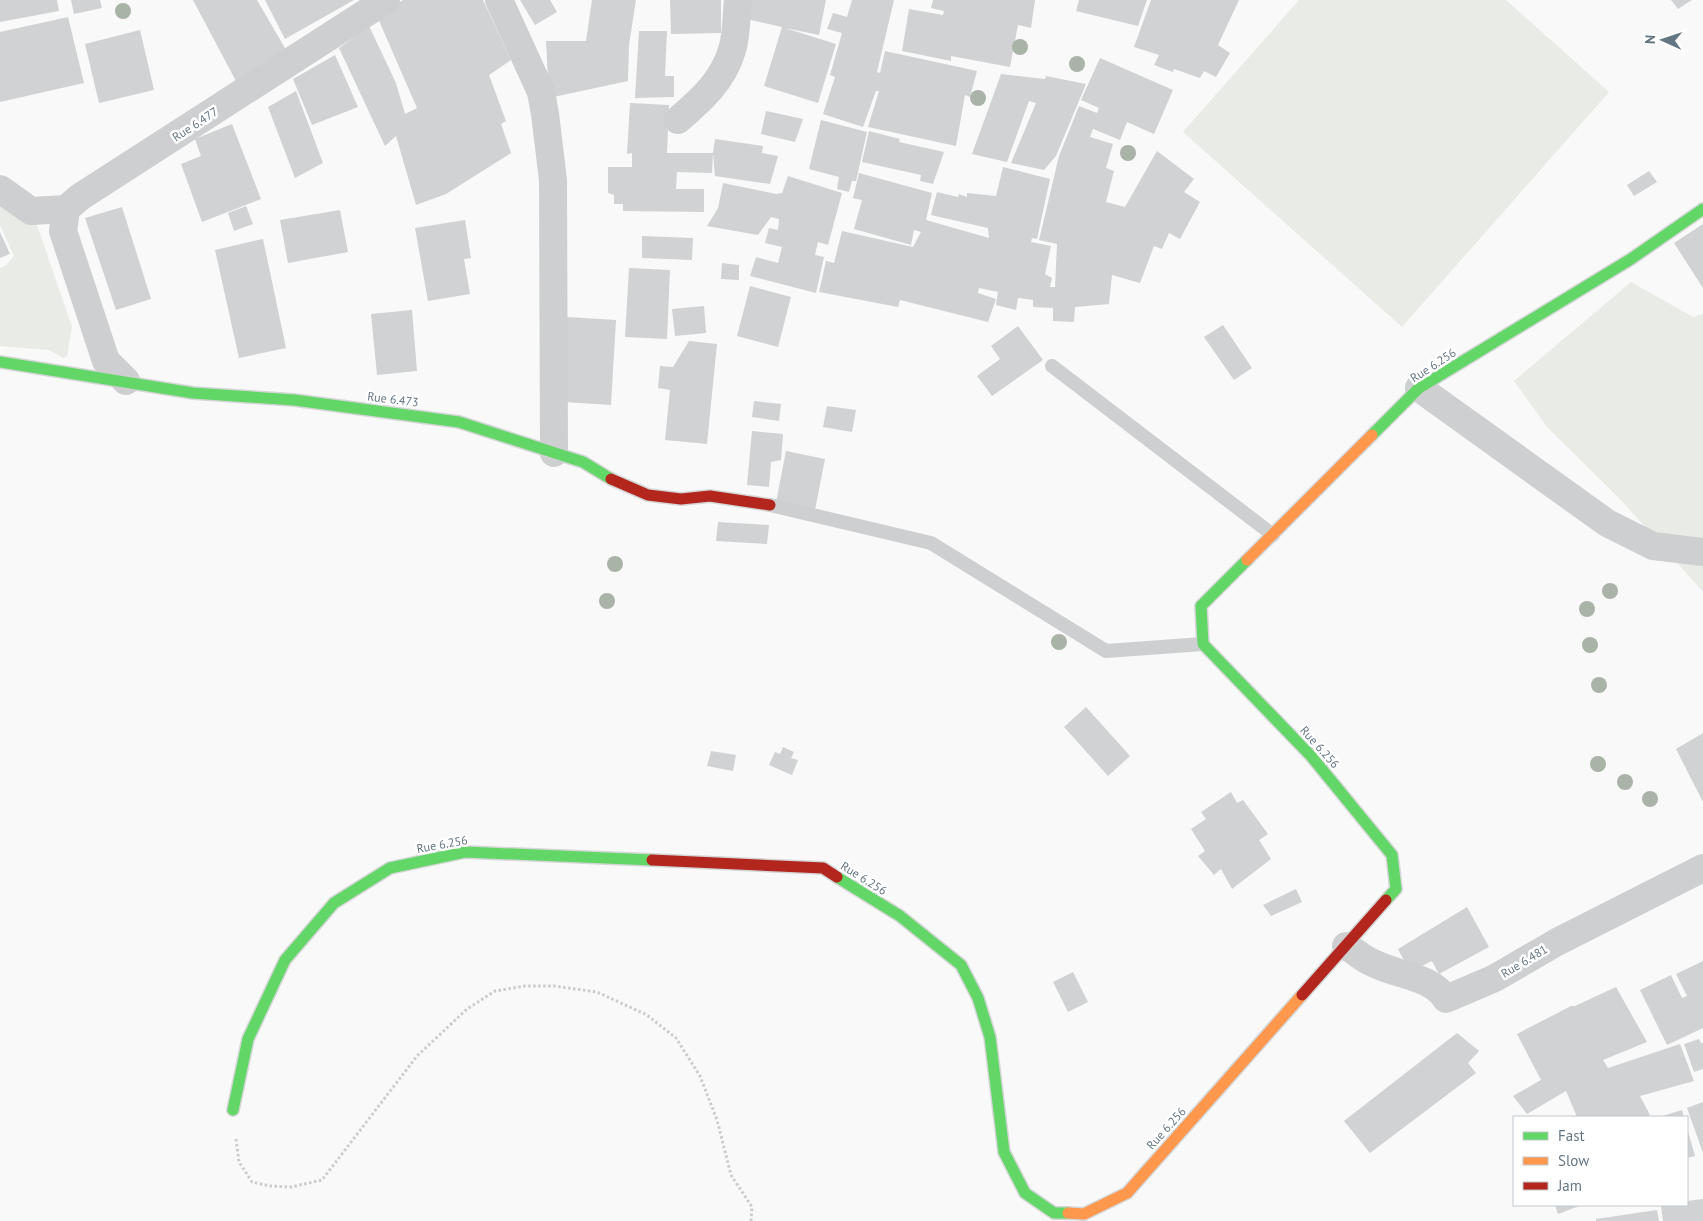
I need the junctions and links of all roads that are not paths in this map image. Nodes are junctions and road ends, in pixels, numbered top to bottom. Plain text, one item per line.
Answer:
1 (386, 0) edge
2 (500, 0) edge
3 (738, 0) edge
4 (678, 120) dead end
5 (0, 190) edge
6 (66, 208) junction
7 (1703, 209) edge
8 (0, 362) edge
9 (1052, 366) dead end
10 (126, 381) junction
11 (1419, 388) junction
12 (554, 453) junction
13 (770, 505) joint
14 (1274, 535) junction
15 (1703, 552) edge
16 (1203, 644) junction
17 (1703, 868) edge
18 (1346, 946) junction
19 (233, 1110) road end

1 - 6 street, Rue 6.477
2 - 12 street
3 - 4 street
5 - 6 street
6 - 10 street
7 - 11 street, Rue 6.256
8 - 10 street, Rue 6.473
9 - 14 lane
10 - 12 street, Rue 6.473
11 - 14 street, Rue 6.256
11 - 15 street
12 - 13 street, Rue 6.473
13 - 16 lane
14 - 16 street, Rue 6.256
16 - 18 street, Rue 6.256
17 - 18 street, Rue 6.481
18 - 19 street, Rue 6.256

